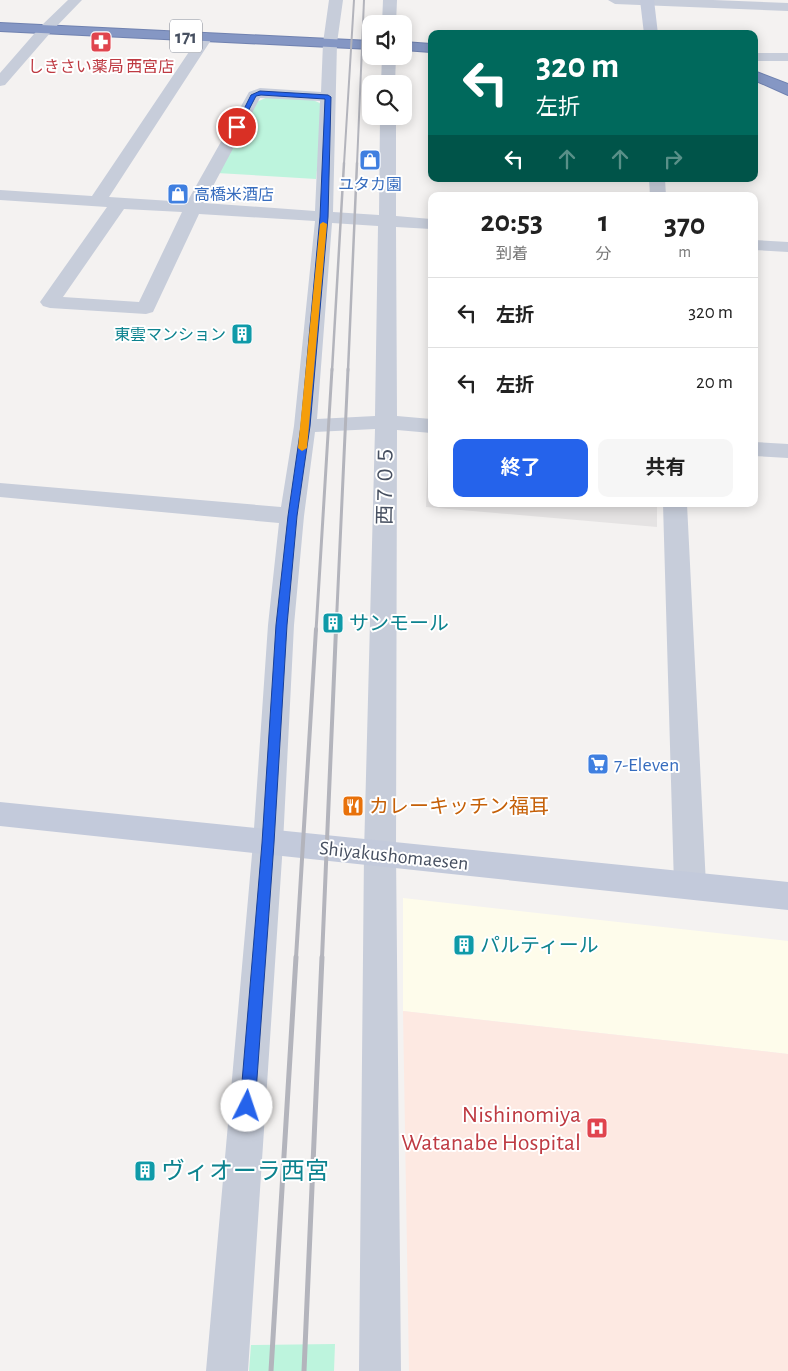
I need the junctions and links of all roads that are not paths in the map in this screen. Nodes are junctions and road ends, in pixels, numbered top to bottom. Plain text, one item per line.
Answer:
1 (75, 0) edge
2 (336, 0) edge
3 (390, 0) edge
4 (615, 0) edge
5 (647, 1) edge
6 (788, 7) edge
7 (389, 15) edge
8 (0, 27) edge
9 (46, 29) junction
10 (651, 30) edge
11 (206, 37) junction
12 (330, 43) junction
13 (362, 45) edge
14 (412, 47) edge
15 (428, 48) edge
16 (758, 57) edge
17 (788, 57) edge
18 (758, 77) edge
19 (0, 82) edge
20 (788, 90) edge
21 (328, 97) junction
22 (388, 125) edge
23 (0, 195) edge
24 (97, 202) junction
25 (118, 204) junction
26 (193, 208) junction
27 (324, 217) junction
28 (386, 221) junction
29 (428, 224) edge
30 (758, 245) edge
31 (788, 247) edge
32 (386, 422) junction
33 (305, 426) junction
34 (428, 426) edge
35 (758, 449) edge
36 (788, 452) edge
37 (0, 490) edge
38 (675, 507) edge
39 (292, 516) junction
40 (0, 814) edge
41 (268, 843) junction
42 (380, 853) junction
43 (690, 885) junction
44 (788, 896) edge
45 (227, 1371) edge
46 (380, 1371) edge

1 - 9 street
2 - 12 street
3 - 7 street
4 - 5 street
5 - 6 street
5 - 10 street
8 - 9 highway, 171
9 - 11 highway, 171
9 - 19 street
11 - 12 highway, 171
11 - 24 street
12 - 13 highway, 171
12 - 21 street
14 - 15 highway
16 - 17 street
18 - 20 highway
21 - 26 street
21 - 27 street
22 - 28 street, 西７０５
23 - 24 street
24 - 25 street
25 - 26 street
25 - 26 street
26 - 27 street
27 - 28 street
27 - 33 street
28 - 29 street
28 - 32 street, 西７０５
30 - 31 street
32 - 33 street
32 - 34 street
32 - 42 street, 西７０５
33 - 39 street
35 - 36 street
37 - 39 street
38 - 43 street
39 - 41 street
40 - 41 street, Shiyakushomaesen
41 - 42 street, Shiyakushomaesen
41 - 45 street
42 - 43 street, Shiyakushomaesen
42 - 46 street, 西７０５
43 - 44 street, Shiyakushomaesen

